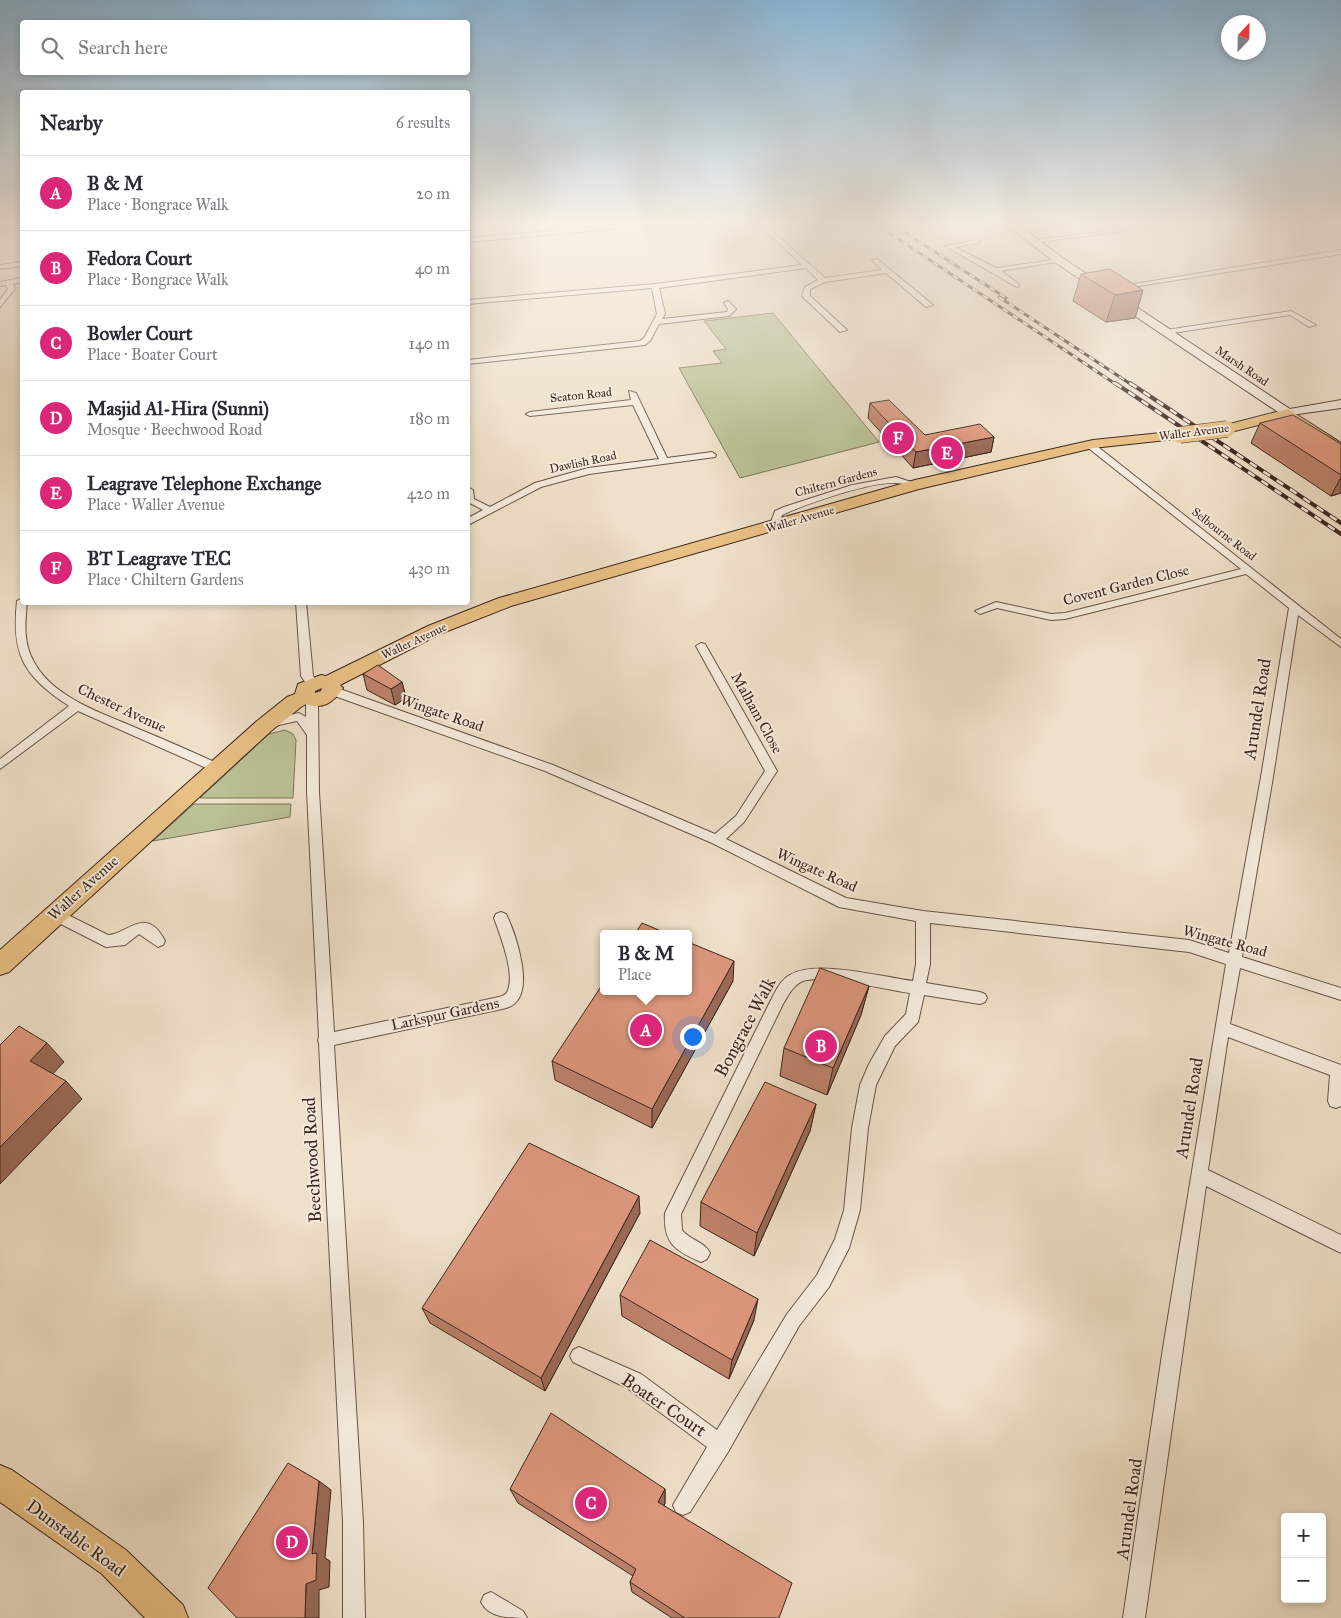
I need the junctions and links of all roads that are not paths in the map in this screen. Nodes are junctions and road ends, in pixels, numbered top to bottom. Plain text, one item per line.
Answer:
1 (521, 298) edge
2 (658, 298) edge
3 (808, 298) edge
4 (920, 298) edge
5 (1114, 298) edge
6 (470, 302) edge
7 (728, 303) dead end
8 (929, 305) dead end
9 (657, 322) junction
10 (1312, 325) dead end
11 (843, 330) dead end
12 (1166, 332) junction
13 (470, 362) edge
14 (632, 393) dead end
15 (635, 402) junction
16 (1341, 404) edge
17 (530, 414) dead end
18 (1288, 414) junction
19 (1254, 423) junction
20 (1322, 438) junction
21 (1090, 445) junction
22 (1341, 450) edge
23 (712, 455) dead end
24 (664, 460) junction
25 (470, 500) edge
26 (489, 510) junction
27 (470, 521) edge
28 (1250, 570) junction
29 (22, 605) edge
30 (301, 605) edge
31 (1294, 606) junction
32 (980, 611) dead end
33 (1341, 644) edge
34 (701, 646) dead end
35 (318, 691) junction
36 (76, 706) junction
37 (264, 726) junction
38 (311, 733) junction
39 (0, 765) edge
40 (217, 768) junction
41 (717, 840) junction
42 (54, 914) junction
43 (923, 917) junction
44 (500, 918) dead end
45 (158, 941) dead end
46 (1233, 958) junction
47 (0, 965) edge
48 (917, 989) junction
49 (1341, 994) edge
50 (980, 998) dead end
51 (1222, 1028) junction
52 (325, 1040) junction
53 (1336, 1100) dead end
54 (1199, 1174) junction
55 (1341, 1244) edge
56 (701, 1253) dead end
57 (579, 1356) dead end
58 (721, 1445) junction
59 (0, 1482) edge
60 (683, 1505) dead end
61 (492, 1602) dead end
62 (170, 1618) edge
63 (354, 1618) edge
64 (516, 1618) edge
65 (1134, 1618) edge

1 - 6 street
2 - 9 street
3 - 11 street
4 - 8 street
5 - 12 main road, Marsh Road
7 - 9 street
9 - 13 street
10 - 12 street
12 - 18 main road, Marsh Road
14 - 15 street, Seaton Road
15 - 17 street, Seaton Road
15 - 24 street, Seaton Road
16 - 18 main road
18 - 19 main road, Waller Avenue
18 - 20 main road
19 - 20 main road
19 - 21 main road, Waller Avenue, bridge
20 - 22 main road
21 - 28 street, Selbourne Road
21 - 35 main road, Waller Avenue
23 - 24 street, Dawlish Road
24 - 26 street, Dawlish Road
25 - 26 street
26 - 27 street, Dawlish Road
28 - 31 street, Selbourne Road
28 - 32 street, Covent Garden Close
29 - 36 street, Chester Avenue
30 - 35 street, Beechwood Road
31 - 33 street, Selbourne Road
31 - 46 street, Arundel Road
34 - 41 street, Malham Close
35 - 37 main road, Waller Avenue
35 - 38 street, Beechwood Road
35 - 41 street, Wingate Road
36 - 39 street
36 - 40 street, Chester Avenue
37 - 38 street
37 - 40 main road, Waller Avenue
38 - 52 street, Beechwood Road
40 - 42 main road, Waller Avenue
41 - 43 street, Wingate Road
42 - 45 street
42 - 47 main road, Waller Avenue
43 - 46 street, Wingate Road
43 - 48 street, Boater Court
44 - 52 street, Larkspur Gardens
46 - 49 street, Wingate Road
46 - 51 street, Arundel Road
48 - 50 street, Bongrace Walk
48 - 56 street, Bongrace Walk
48 - 58 street, Boater Court
51 - 53 street
51 - 54 street, Arundel Road
52 - 63 street, Beechwood Road
54 - 55 street
54 - 65 street, Arundel Road
57 - 58 street, Boater Court
58 - 60 street, Boater Court
59 - 62 main road, Dunstable Road
61 - 64 street

